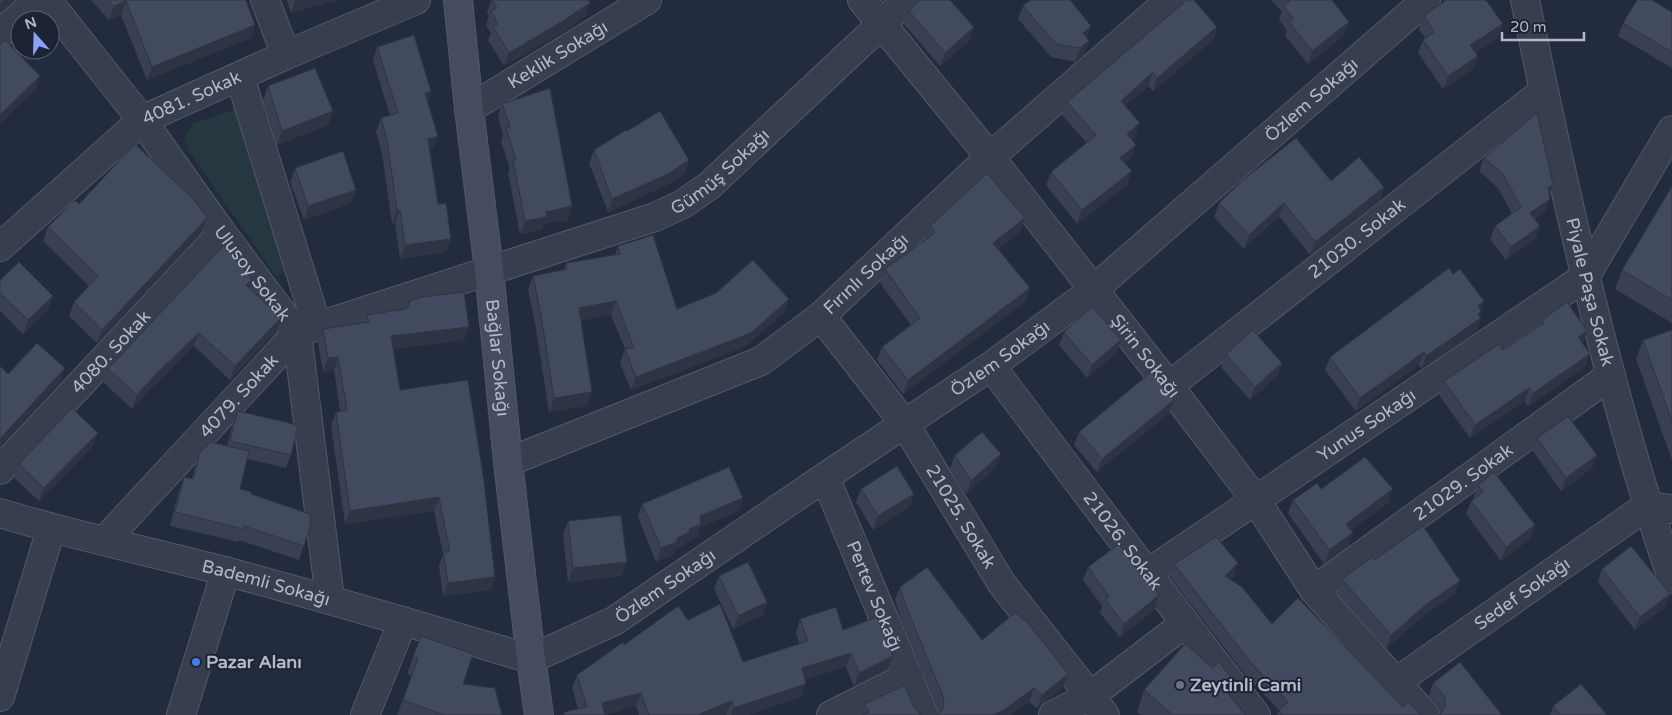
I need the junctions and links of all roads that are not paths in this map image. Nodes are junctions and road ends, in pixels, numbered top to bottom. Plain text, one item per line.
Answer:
1 (38, 0) edge
2 (47, 0) edge
3 (265, 0) edge
4 (416, 0) edge
5 (647, 0) edge
6 (862, 0) edge
7 (907, 0) edge
8 (1170, 0) edge
9 (1525, 0) edge
10 (462, 2) edge
11 (1420, 2) edge
12 (881, 24) junction
13 (0, 34) edge
14 (286, 55) junction
15 (240, 76) junction
16 (1544, 92) junction
17 (469, 109) junction
18 (142, 120) junction
19 (1672, 130) edge
20 (990, 157) junction
21 (222, 233) junction
22 (0, 247) edge
23 (489, 270) junction
24 (1585, 277) junction
25 (1093, 290) junction
26 (821, 316) junction
27 (307, 329) junction
28 (991, 366) junction
29 (1611, 375) junction
30 (1168, 386) junction
31 (905, 424) junction
32 (508, 462) junction
33 (0, 470) edge
34 (825, 477) junction
35 (1255, 499) junction
36 (1660, 507) edge
37 (0, 513) edge
38 (51, 529) junction
39 (104, 541) junction
40 (226, 571) junction
41 (1148, 573) junction
42 (1672, 579) edge
43 (1314, 590) junction
44 (330, 599) junction
45 (404, 621) junction
46 (1184, 624) junction
47 (531, 659) junction
48 (909, 676) junction
49 (1396, 682) junction
50 (0, 697) edge
51 (1098, 706) edge
52 (181, 715) edge
53 (365, 715) edge
54 (540, 715) edge
55 (831, 715) edge
56 (924, 715) edge
57 (1054, 715) edge
58 (1256, 715) edge
59 (1425, 715) edge

1 - 13 street
2 - 18 street, Ulusoy Sokak
3 - 14 street
4 - 14 street, 4081. Sokak
5 - 17 street, Keklik Sokağı
6 - 12 street, Şirin Sokağı
7 - 12 street, Gümüş Sokağı
8 - 20 street, Fırınlı Sokağı
9 - 16 street, Piyale Paşa Sokak
10 - 17 main road, Bağlar Sokağı
11 - 25 street, Özlem Sokağı
12 - 20 street, Şirin Sokağı
12 - 23 street, Gümüş Sokağı
14 - 15 street, 4081. Sokak
15 - 18 street, 4081. Sokak
15 - 27 street
16 - 24 street, Piyale Paşa Sokak
16 - 30 street, 21030. Sokak
17 - 23 main road, Bağlar Sokağı
18 - 21 street, Ulusoy Sokak
18 - 22 street, 4081. Sokak
19 - 24 street
20 - 25 street, Şirin Sokağı
20 - 26 street, Fırınlı Sokağı
21 - 27 street, Ulusoy Sokak
21 - 33 street, 4080. Sokak
23 - 27 street, 4079. Sokak
23 - 32 main road, Bağlar Sokağı
24 - 29 street, Piyale Paşa Sokak
24 - 35 street, Yunus Sokağı
25 - 28 street, Özlem Sokağı
25 - 30 street, Şirin Sokağı
26 - 31 street, 21025. Sokak
26 - 32 street, Fırınlı Sokağı
27 - 39 street, 4079. Sokak
27 - 44 street, Ulusoy Sokak
28 - 31 street, Özlem Sokağı
28 - 41 street, 21026. Sokak
29 - 36 street, Piyale Paşa Sokak
29 - 43 street, 21029. Sokak
30 - 35 street, Şirin Sokağı
31 - 34 street, Özlem Sokağı
31 - 51 street, 21025. Sokak
32 - 47 main road, Bağlar Sokağı
34 - 47 street, Özlem Sokağı
34 - 48 street, Pertev Sokağı
35 - 41 street, Yunus Sokağı
35 - 43 street, Şirin Sokağı
36 - 42 street, Piyale Paşa Sokak
36 - 49 street, Sedef Sokağı
37 - 38 street, Bademli Sokağı
38 - 39 street, Bademli Sokağı
38 - 50 street
39 - 40 street, Bademli Sokağı
40 - 44 street, Bademli Sokağı
40 - 52 street
41 - 46 street, 21026. Sokak
43 - 49 street, Şirin Sokağı
44 - 45 street, Bademli Sokağı
45 - 47 street, Bademli Sokağı
45 - 53 street
46 - 51 street
46 - 58 street, 21026. Sokak
47 - 54 main road, Bağlar Sokağı
48 - 55 street
48 - 56 street, Pertev Sokağı
49 - 59 street, Şirin Sokağı
51 - 57 street

